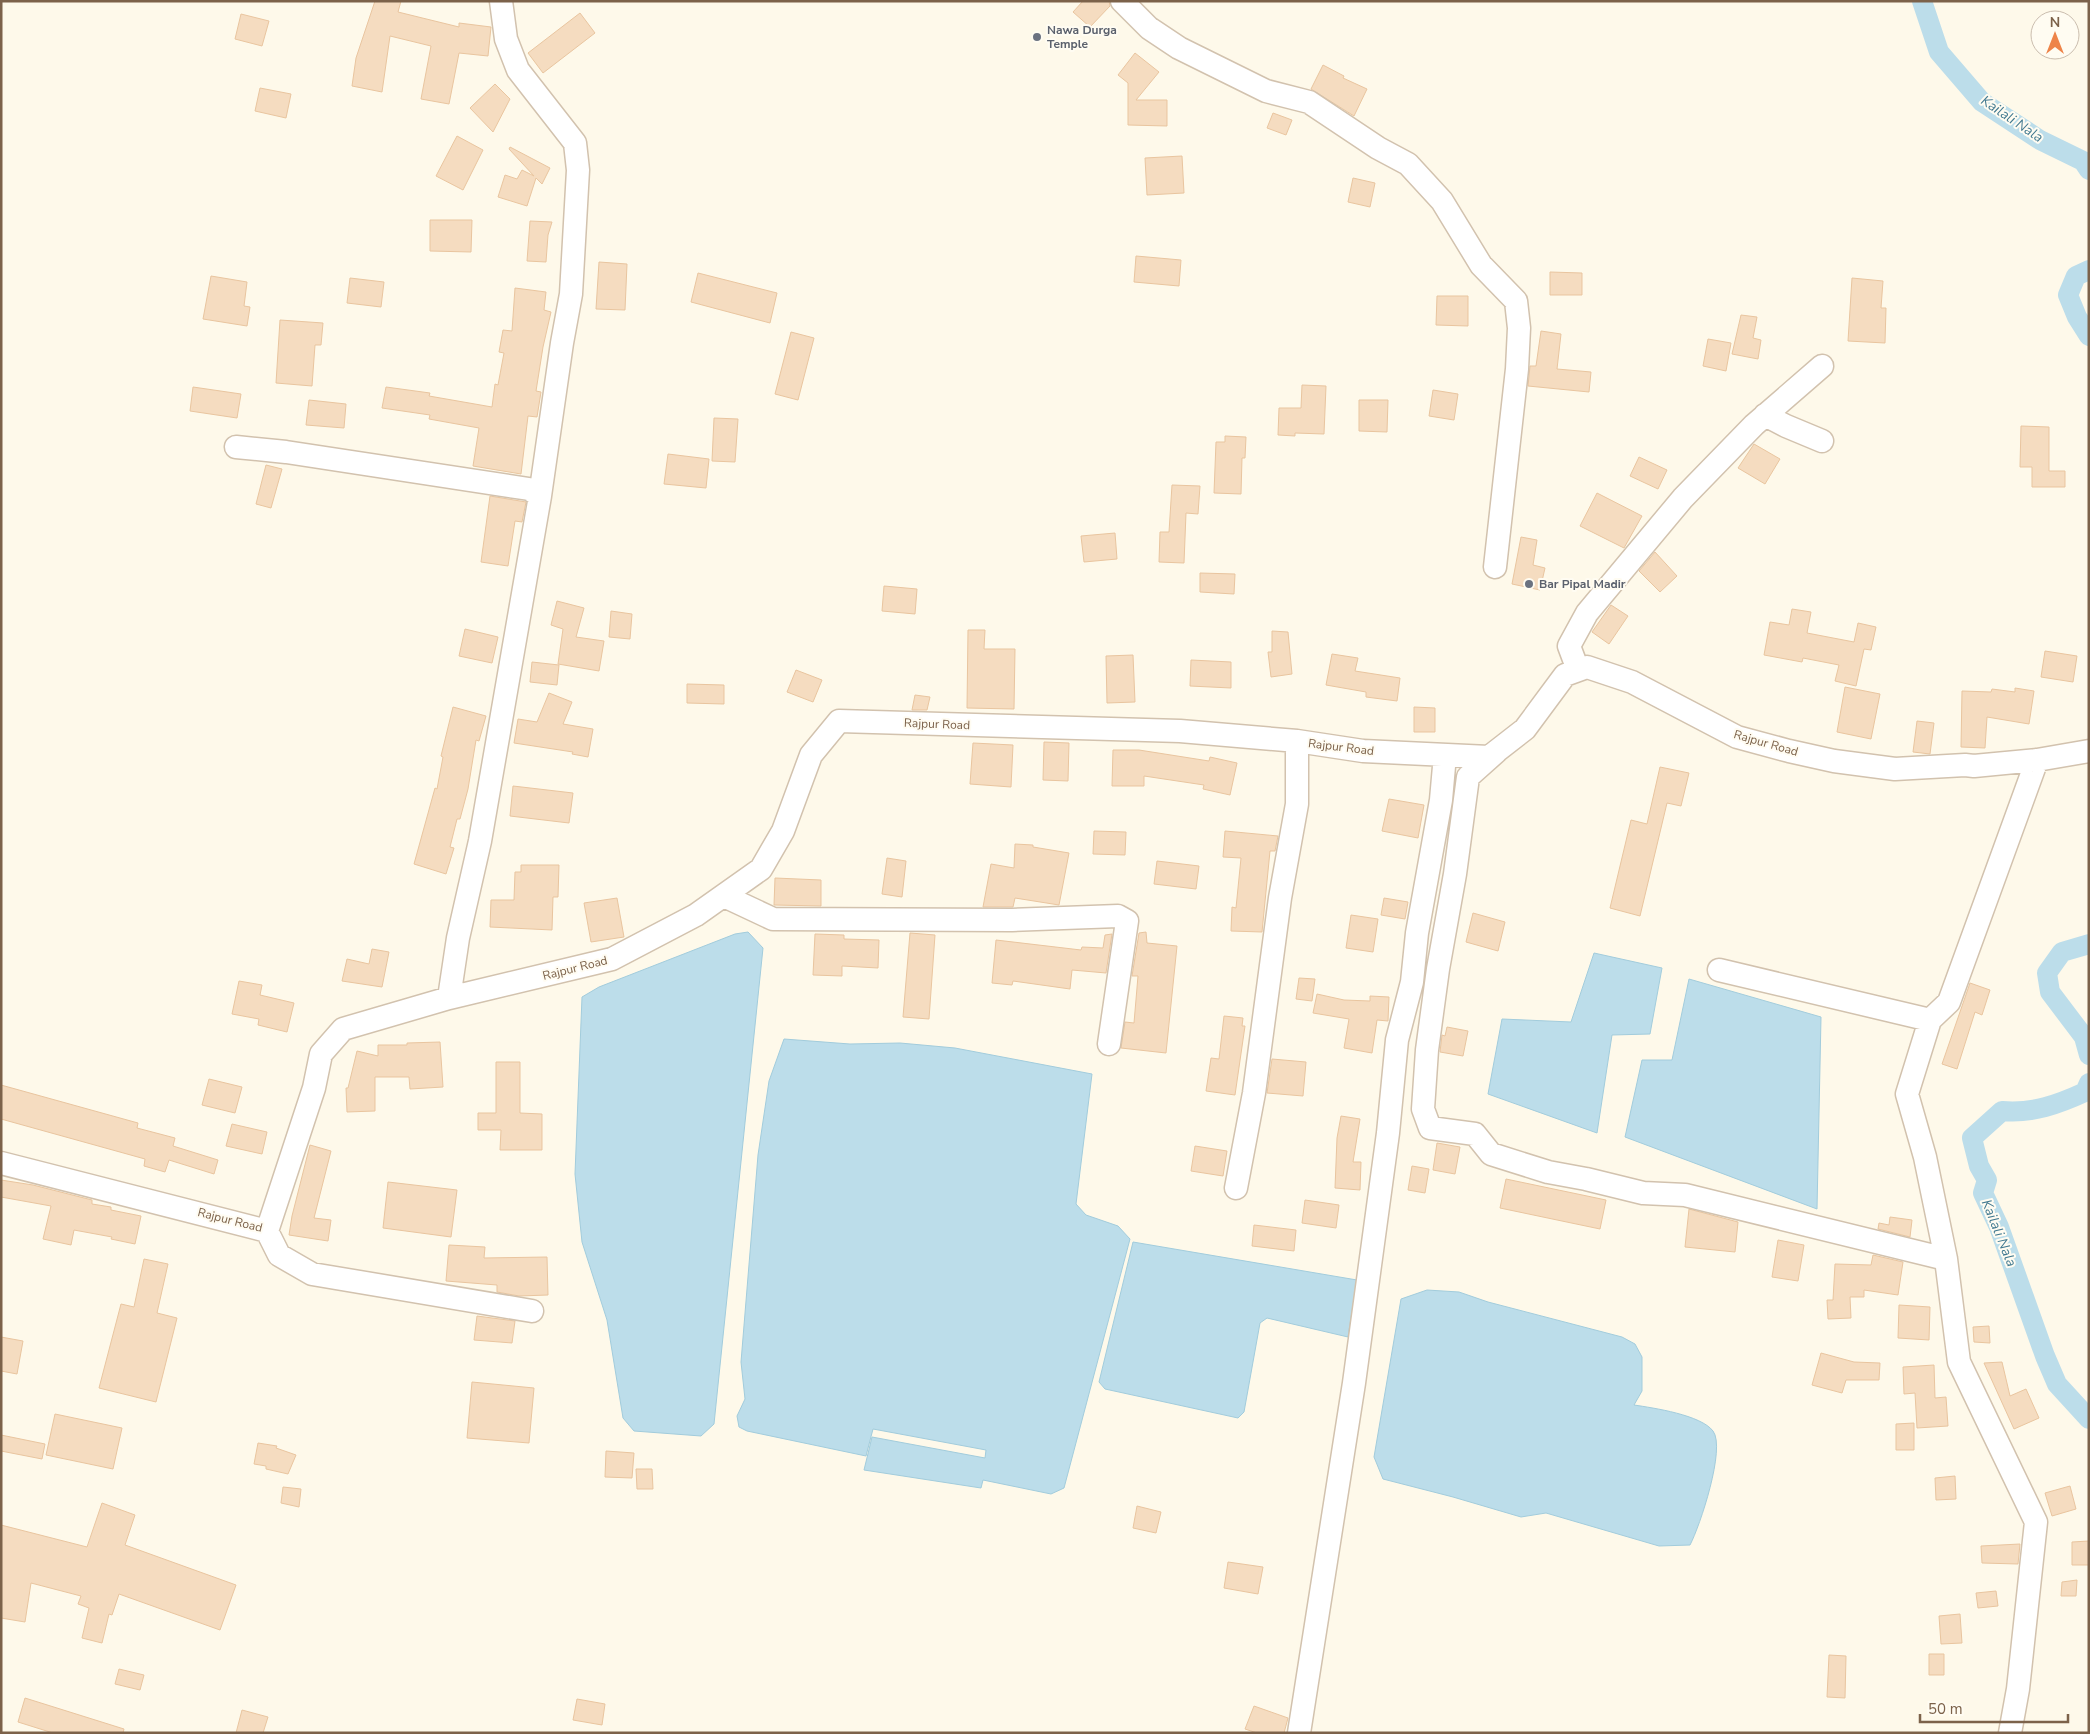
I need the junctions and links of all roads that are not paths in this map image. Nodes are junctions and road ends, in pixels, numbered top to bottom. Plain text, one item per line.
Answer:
1 (501, 1) edge
2 (1122, 1) edge
3 (1822, 366) dead end
4 (1766, 415) junction
5 (1822, 441) dead end
6 (236, 447) dead end
7 (540, 496) junction
8 (1495, 566) dead end
9 (1578, 670) junction
10 (1297, 741) junction
11 (1501, 747) junction
12 (2089, 751) edge
13 (1445, 755) junction
14 (2037, 760) junction
15 (724, 896) junction
16 (1719, 970) dead end
17 (449, 998) junction
18 (1930, 1020) junction
19 (1110, 1044) dead end
20 (1, 1163) edge
21 (1236, 1188) dead end
22 (267, 1230) junction
23 (1946, 1259) junction
24 (532, 1311) dead end
25 (1299, 1733) edge
26 (2010, 1733) edge

1 - 7 street
2 - 8 street
3 - 4 street
4 - 5 street
4 - 9 street
6 - 7 street
7 - 17 street
9 - 11 street, Rajpur Road
9 - 14 street, Rajpur Road
10 - 13 street, Rajpur Road
10 - 15 street, Rajpur Road
10 - 21 street
11 - 13 street, Rajpur Road
11 - 23 street
12 - 14 street, Rajpur Road
13 - 25 street
14 - 18 street
15 - 17 street, Rajpur Road
15 - 19 street
16 - 18 street
17 - 22 street, Rajpur Road
18 - 23 street
20 - 22 street, Rajpur Road
22 - 24 street
23 - 26 street

